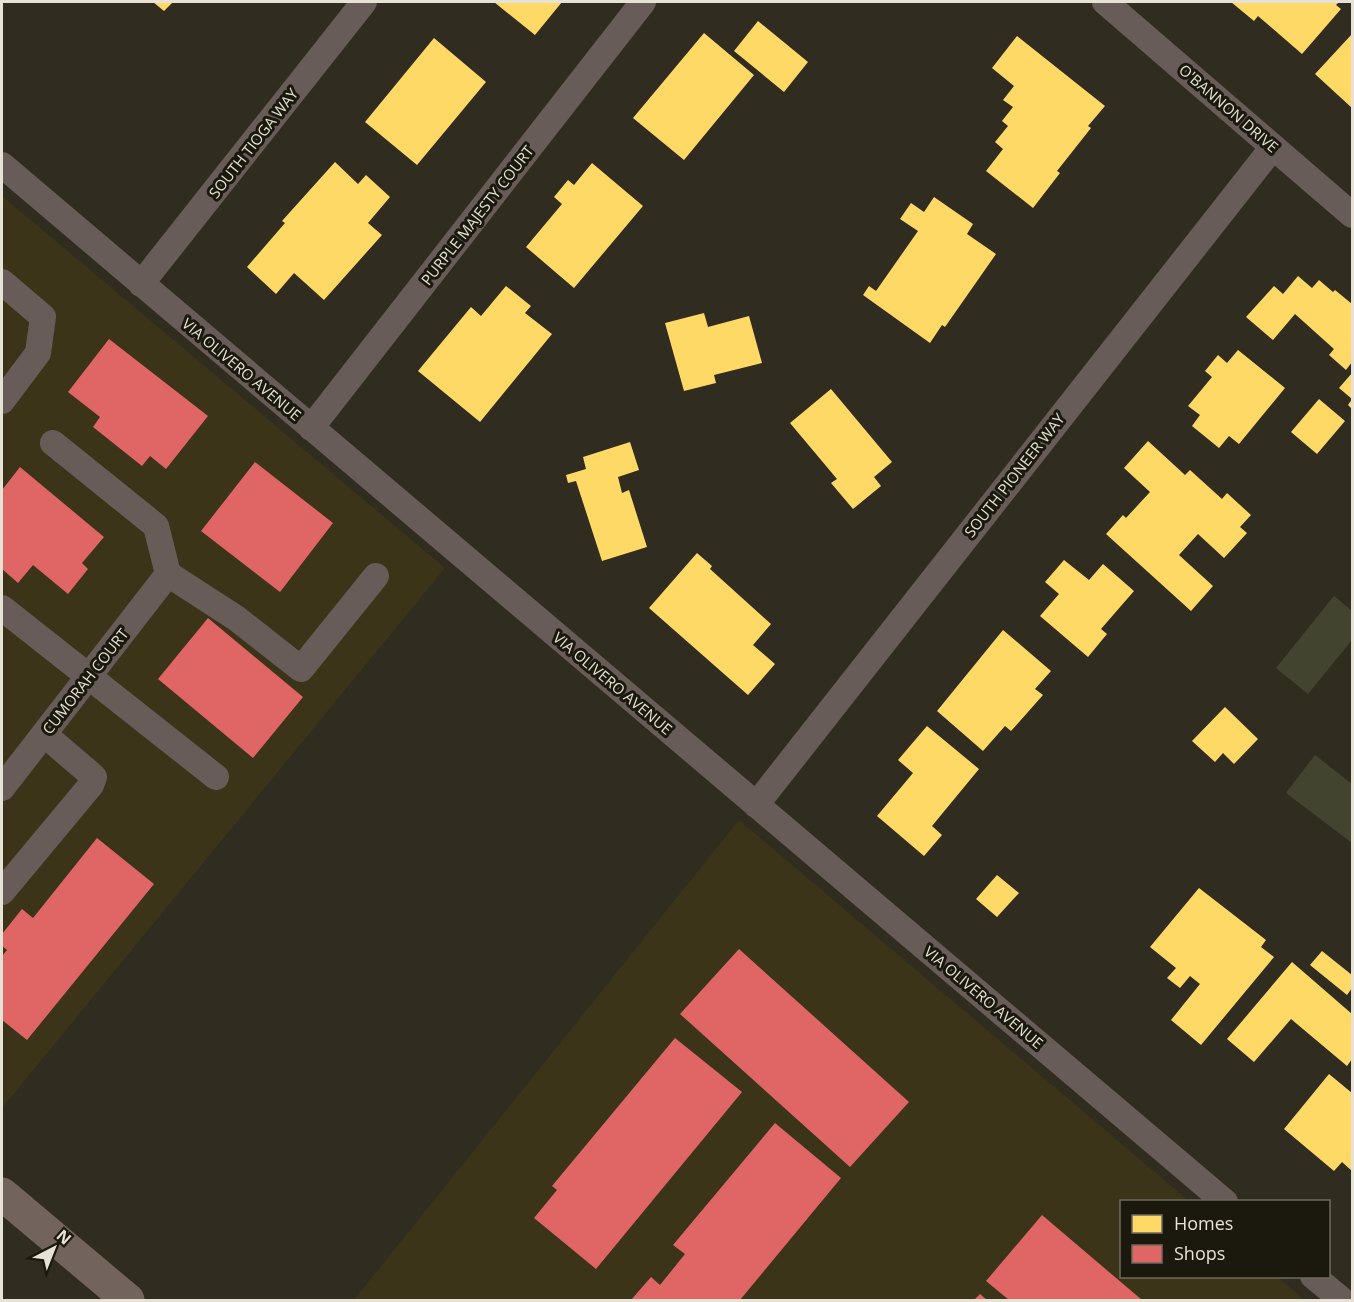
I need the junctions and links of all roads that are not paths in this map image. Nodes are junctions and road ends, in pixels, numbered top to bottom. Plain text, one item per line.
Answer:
1 (364, 2) edge
2 (643, 2) edge
3 (1105, 2) edge
4 (1273, 147) junction
5 (2, 165) edge
6 (1353, 215) edge
7 (2, 282) edge
8 (141, 284) junction
9 (2, 401) edge
10 (311, 428) junction
11 (52, 443) dead end
12 (168, 574) junction
13 (376, 576) dead end
14 (2, 608) edge
15 (89, 675) junction
16 (44, 734) junction
17 (216, 777) dead end
18 (2, 788) edge
19 (756, 804) junction
20 (2, 892) edge
21 (2, 1194) edge
22 (1223, 1200) edge
23 (1315, 1278) edge
24 (128, 1300) edge
25 (1342, 1300) edge

1 - 8 street, SOUTH TIOGA WAY
2 - 10 street, PURPLE MAJESTY COURT
3 - 4 street, O'BANNON DRIVE
4 - 6 street, O'BANNON DRIVE
4 - 19 street, SOUTH PIONEER WAY
5 - 8 street, VIA OLIVERO AVENUE
7 - 9 street
8 - 10 street, VIA OLIVERO AVENUE
10 - 19 street, VIA OLIVERO AVENUE
11 - 12 street
12 - 13 street
12 - 15 street, CUMORAH COURT
14 - 15 street
15 - 16 street, CUMORAH COURT
15 - 17 street
16 - 18 street, CUMORAH COURT
16 - 20 street
19 - 22 street, VIA OLIVERO AVENUE
21 - 24 main road
23 - 25 street

